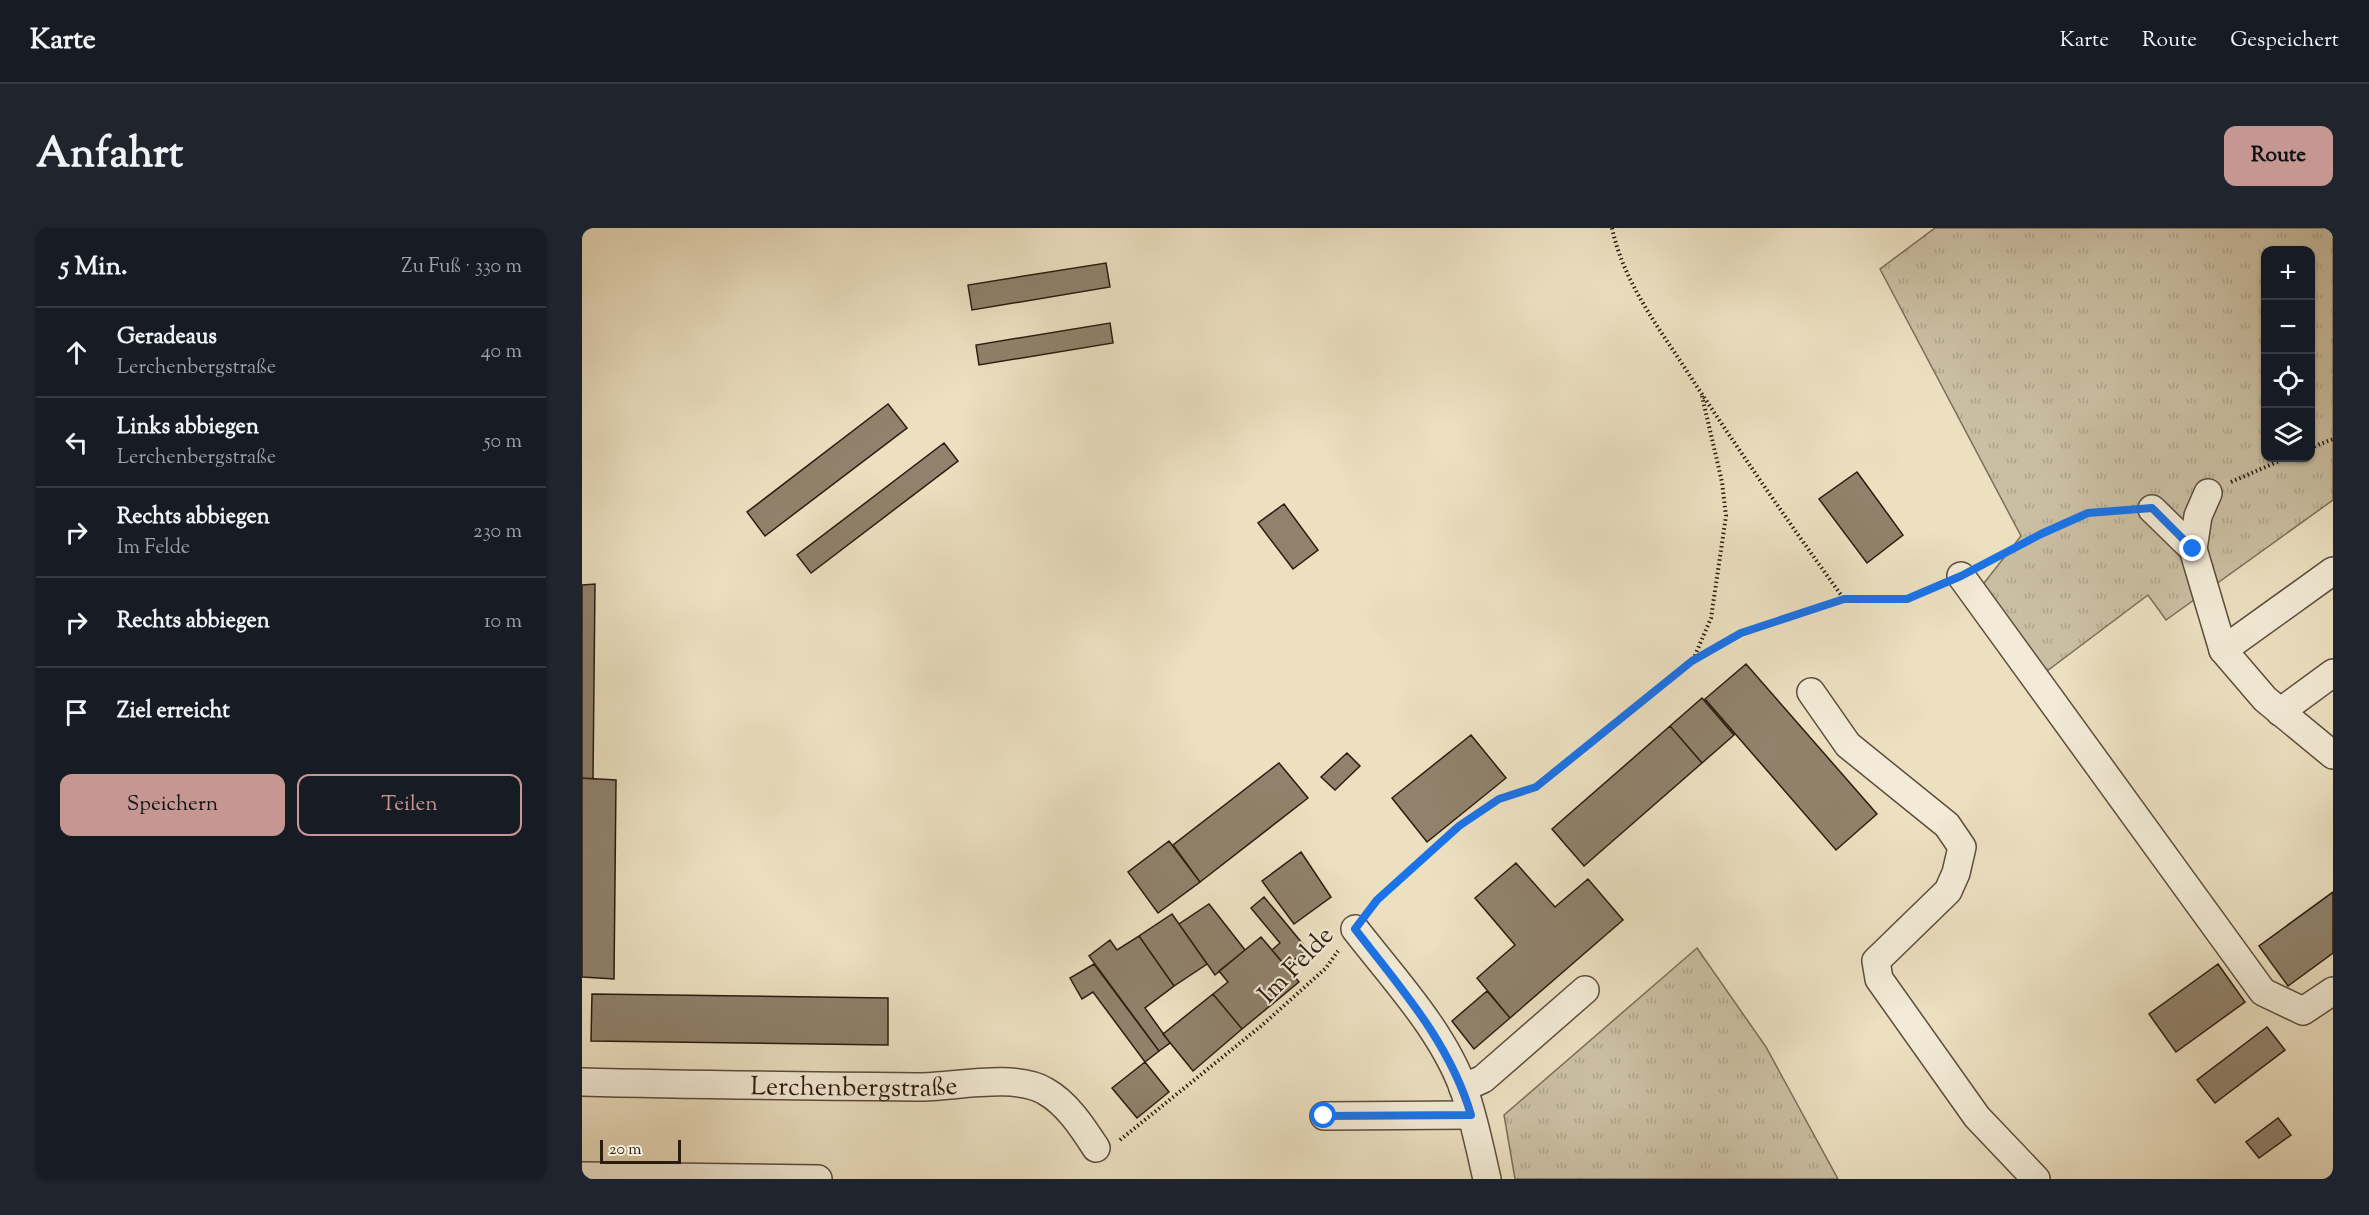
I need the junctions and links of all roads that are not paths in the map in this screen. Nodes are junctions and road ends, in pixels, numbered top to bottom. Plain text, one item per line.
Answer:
1 (2208, 493) road end
2 (2152, 508) road end
3 (2193, 549) junction
4 (2333, 571) edge
5 (1961, 576) road end
6 (2223, 650) junction
7 (2333, 673) edge
8 (1811, 693) dead end
9 (2280, 712) junction
10 (2333, 755) edge
11 (1355, 929) road end
12 (1585, 990) dead end
13 (2333, 991) edge
14 (582, 1082) edge
15 (1463, 1088) junction
16 (1471, 1115) junction
17 (1324, 1116) dead end
18 (1096, 1148) road end
19 (582, 1176) edge
20 (818, 1179) edge
21 (1487, 1179) edge
22 (2036, 1179) edge

1 - 3 street
2 - 3 street
3 - 6 street
4 - 6 street
5 - 13 street
6 - 9 street
7 - 9 street
8 - 22 street
9 - 10 street
11 - 15 street
12 - 15 street
14 - 18 street, Lerchenbergstraße
15 - 16 street
16 - 17 street
16 - 21 street
19 - 20 street

